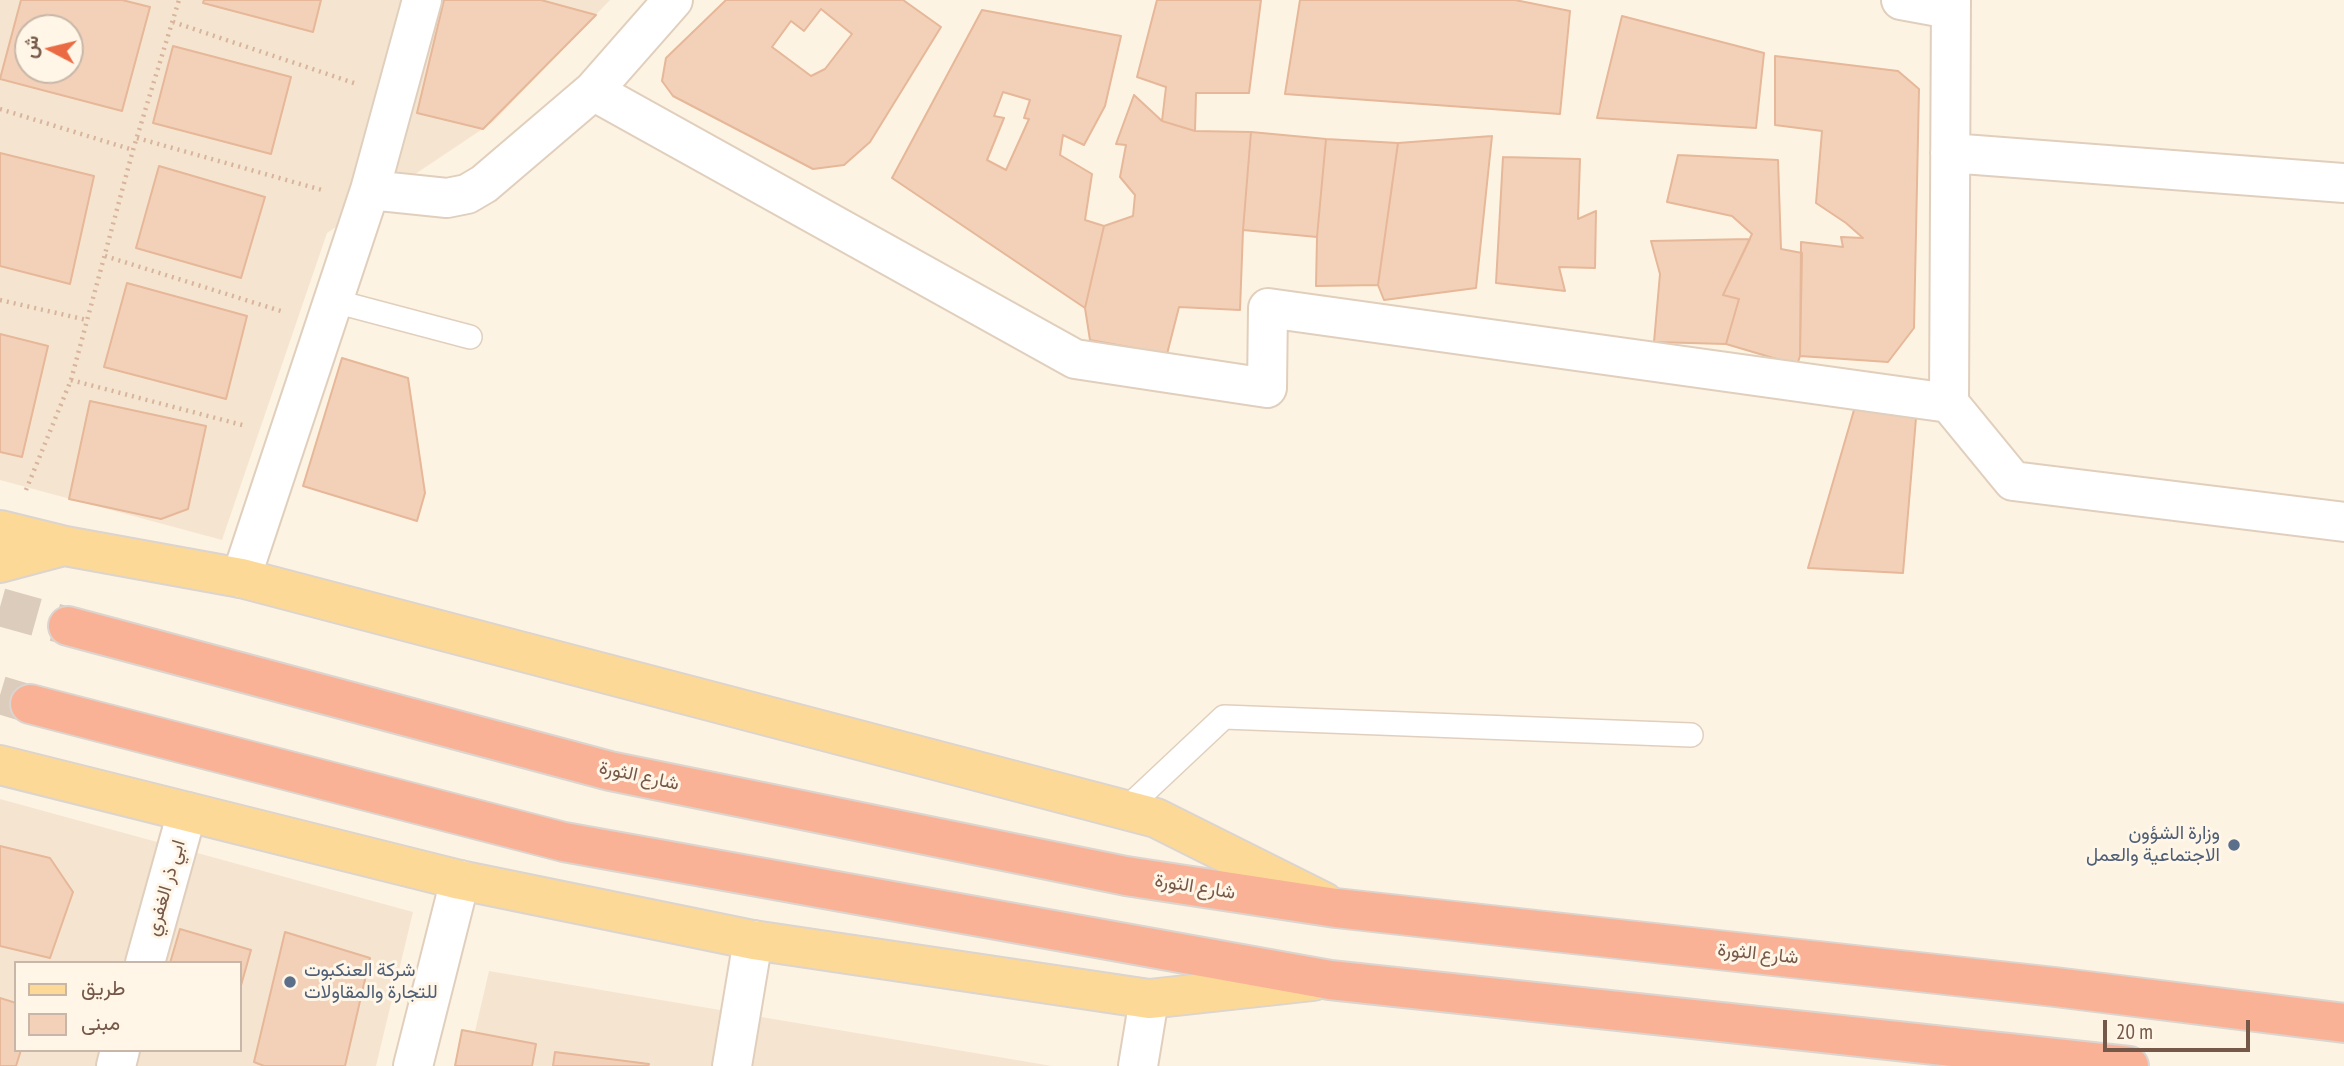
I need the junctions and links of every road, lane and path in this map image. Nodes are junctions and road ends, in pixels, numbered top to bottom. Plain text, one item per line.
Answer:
1 (180, 0) edge
2 (422, 0) edge
3 (673, 0) edge
4 (1902, 0) edge
5 (1950, 5) edge
6 (173, 22) junction
7 (593, 90) junction
8 (396, 97) junction
9 (0, 109) edge
10 (137, 138) junction
11 (133, 150) junction
12 (1950, 153) junction
13 (2344, 183) edge
14 (368, 196) junction
15 (105, 256) junction
16 (0, 300) edge
17 (330, 313) junction
18 (87, 320) junction
19 (470, 337) dead end
20 (71, 380) junction
21 (1949, 403) junction
22 (288, 437) junction
23 (2344, 522) edge
24 (3, 542) edge
25 (241, 578) junction
26 (68, 626) tunnel mouth
27 (30, 704) tunnel mouth
28 (1691, 735) dead end
29 (0, 765) edge
30 (1125, 810) junction
31 (187, 813) junction
32 (460, 880) junction
33 (1336, 908) junction
34 (753, 940) junction
35 (146, 961) edge
36 (1330, 980) junction
37 (1149, 999) junction
38 (2344, 1023) edge
39 (2077, 1063) edge
40 (413, 1066) edge
41 (732, 1066) edge
42 (1138, 1066) edge
43 (2129, 1066) edge

1 - 6 path
2 - 8 street
3 - 7 street
4 - 5 street
5 - 12 street
6 - 8 path
6 - 10 path
7 - 14 street
7 - 21 street
8 - 14 street
9 - 11 path
10 - 11 path
10 - 14 path
11 - 15 path
12 - 13 street
12 - 21 street
14 - 17 street
15 - 17 path
15 - 18 path
16 - 18 path
17 - 19 lane
17 - 22 street
18 - 20 path
20 - 22 path
20 - 24 path
21 - 23 street
22 - 25 street
24 - 25 main road
25 - 30 main road
26 - 33 highway, شارع الثورة
27 - 36 highway
28 - 30 lane
29 - 31 main road
30 - 33 main road
31 - 32 main road
31 - 35 street, ابي ذر الغفري
32 - 34 main road
32 - 40 street
33 - 38 highway, شارع الثورة
34 - 37 main road
34 - 41 street
36 - 37 main road
36 - 39 highway
37 - 42 street
39 - 43 highway

